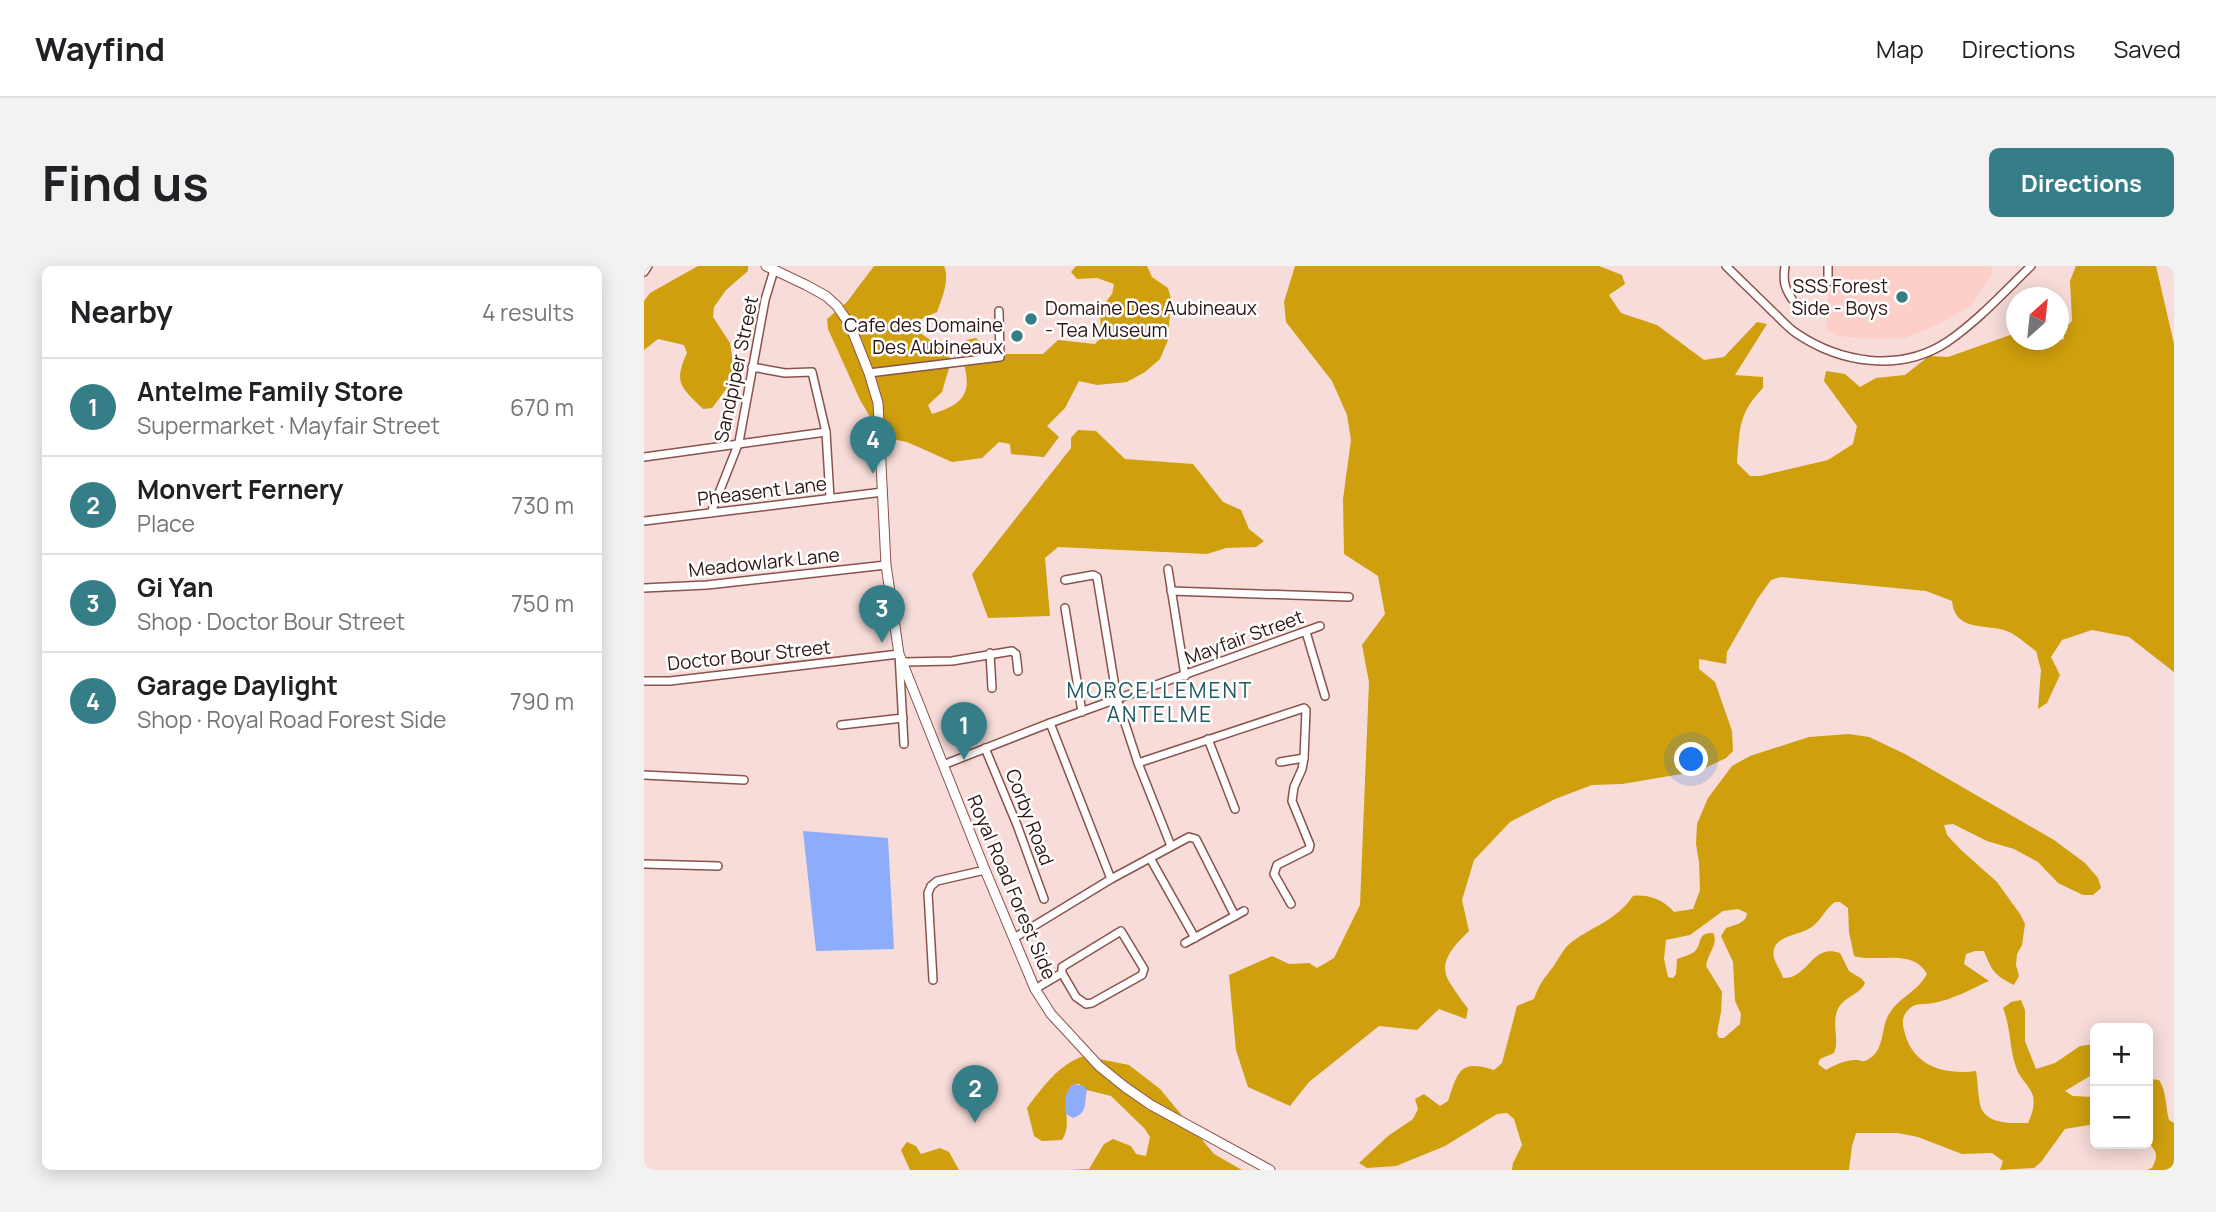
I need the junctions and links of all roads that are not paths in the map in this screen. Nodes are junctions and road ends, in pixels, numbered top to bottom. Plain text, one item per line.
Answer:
1 (648, 266) edge
2 (1726, 266) edge
3 (1785, 266) edge
4 (1828, 266) edge
5 (2031, 266) edge
6 (770, 268) edge
7 (644, 272) edge
8 (1828, 282) dead end
9 (1792, 299) dead end
10 (999, 311) dead end
11 (752, 367) junction
12 (869, 373) junction
13 (826, 432) junction
14 (739, 442) junction
15 (644, 457) edge
16 (883, 492) junction
17 (830, 498) junction
18 (711, 513) junction
19 (644, 521) edge
20 (886, 565) junction
21 (1168, 569) dead end
22 (1065, 580) dead end
23 (644, 588) edge
24 (1171, 591) junction
25 (1349, 597) dead end
26 (1065, 608) dead end
27 (1320, 626) dead end
28 (1306, 632) junction
29 (990, 653) junction
30 (902, 658) junction
31 (1018, 671) dead end
32 (1185, 676) junction
33 (644, 681) edge
34 (992, 688) dead end
35 (1325, 696) dead end
36 (1117, 699) junction
37 (1082, 712) junction
38 (903, 718) junction
39 (1050, 723) junction
40 (841, 724) dead end
41 (1208, 739) junction
42 (904, 744) dead end
43 (985, 748) junction
44 (1304, 758) junction
45 (1280, 762) dead end
46 (1138, 763) junction
47 (943, 765) junction
48 (1230, 769) dead end
49 (1221, 772) junction
50 (644, 775) edge
51 (744, 779) dead end
52 (1235, 809) dead end
53 (1171, 846) junction
54 (1150, 858) junction
55 (644, 864) edge
56 (718, 866) dead end
57 (985, 870) junction
58 (1111, 879) junction
59 (1044, 899) dead end
60 (1291, 904) dead end
61 (1244, 911) dead end
62 (1235, 916) junction
63 (1014, 938) junction
64 (1195, 938) junction
65 (1185, 943) dead end
66 (1062, 973) junction
67 (933, 980) dead end
68 (1035, 989) junction
69 (1270, 1170) edge

1 - 7 street
2 - 5 street
3 - 9 street
4 - 8 street
6 - 11 street, Sandpiper Street
6 - 12 main road, Royal Road Forest Side
10 - 12 street
11 - 13 street
11 - 14 street, Sandpiper Street
12 - 16 main road, Royal Road Forest Side
13 - 14 street
13 - 17 street
14 - 15 street
14 - 18 street, Sandpiper Street
16 - 17 street, Pheasent Lane
16 - 20 main road, Royal Road Forest Side
17 - 18 street, Pheasent Lane
18 - 19 street, Pheasent Lane
20 - 23 street, Meadowlark Lane
20 - 30 main road, Royal Road Forest Side
21 - 24 street
22 - 36 street
24 - 25 street
24 - 32 street
26 - 37 street
27 - 28 street, Mayfair Street
28 - 32 street, Mayfair Street
28 - 35 street
29 - 30 street, Doctor Bour Street
29 - 31 street
29 - 34 street
30 - 33 street, Doctor Bour Street
30 - 38 street
30 - 47 main road, Royal Road Forest Side
32 - 36 street, Mayfair Street
36 - 37 street, Mayfair Street
36 - 46 street
37 - 39 street, Mayfair Street
38 - 40 street
38 - 42 street
39 - 43 street, Mayfair Street
39 - 58 street
41 - 44 street
41 - 46 street
41 - 49 street
43 - 47 street, Mayfair Street
43 - 59 street, Corby Road
44 - 45 street
44 - 60 street
46 - 53 street
47 - 57 main road, Royal Road Forest Side
48 - 49 street
49 - 52 street
50 - 51 street
53 - 54 street
53 - 62 street
54 - 58 street
54 - 64 street
55 - 56 street
57 - 63 main road, Royal Road Forest Side
57 - 67 street
58 - 63 street
61 - 62 street
62 - 64 street
63 - 68 main road, Royal Road Forest Side
64 - 65 street
66 - 66 street
66 - 68 street
68 - 69 main road, Royal Road Forest Side

